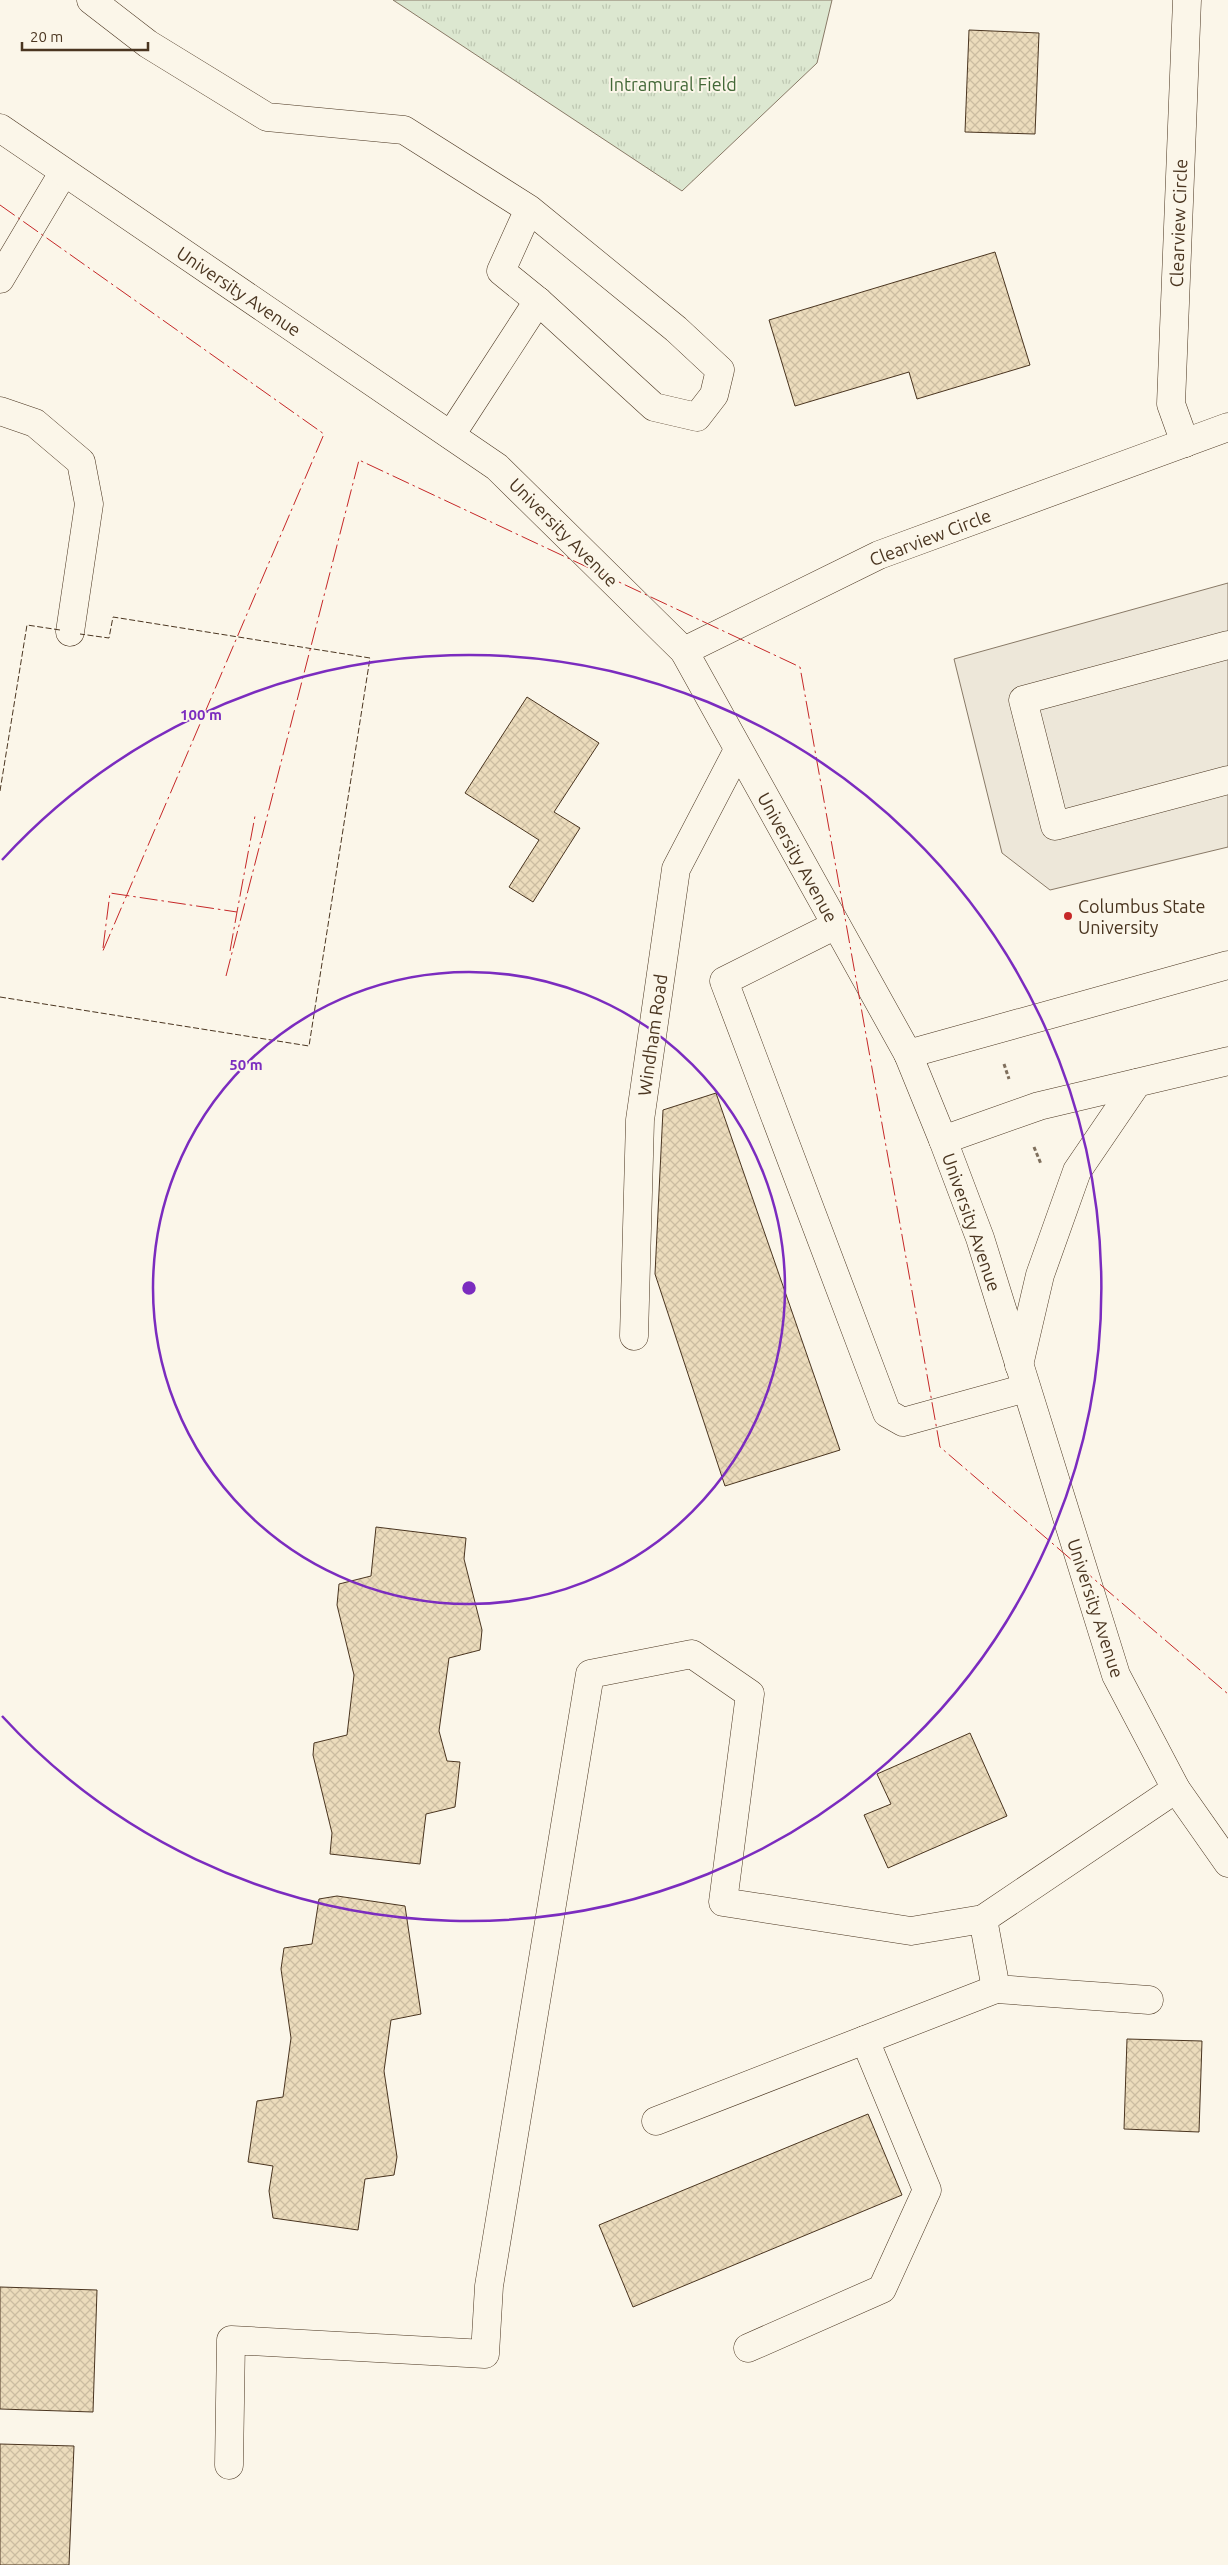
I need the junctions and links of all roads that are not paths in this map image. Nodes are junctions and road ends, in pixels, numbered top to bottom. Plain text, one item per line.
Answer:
1 (91, 0) edge
2 (1187, 0) edge
3 (0, 128) edge
4 (63, 173) junction
5 (529, 209) junction
6 (0, 280) edge
7 (538, 301) junction
8 (0, 411) edge
9 (1228, 427) edge
10 (451, 435) junction
11 (1185, 443) junction
12 (70, 632) dead end
13 (1228, 645) edge
14 (684, 651) junction
15 (738, 750) junction
16 (1228, 780) edge
17 (836, 925) junction
18 (1228, 965) edge
19 (908, 1054) junction
20 (1228, 1061) edge
21 (1137, 1083) junction
22 (943, 1140) junction
23 (634, 1336) dead end
24 (1023, 1377) junction
25 (1176, 1789) junction
26 (1228, 1863) edge
27 (983, 1919) junction
28 (996, 1989) junction
29 (1149, 2000) dead end
30 (865, 2040) junction
31 (656, 2121) dead end
32 (748, 2348) dead end
33 (229, 2465) dead end

1 - 5 street
2 - 11 street, Clearview Circle
3 - 4 street, University Avenue
4 - 6 street
4 - 10 street, University Avenue
5 - 7 street
5 - 7 street
7 - 10 street
8 - 12 street
9 - 11 street, Clearview Circle
10 - 14 street, University Avenue
11 - 14 street, Clearview Circle
13 - 16 street
14 - 15 street, University Avenue
15 - 17 street, University Avenue
15 - 23 street, Windham Road
17 - 19 street, University Avenue
17 - 24 street
18 - 19 street
19 - 22 street, University Avenue
20 - 21 street
21 - 22 street
21 - 24 street
22 - 24 street, University Avenue
24 - 25 street, University Avenue
25 - 26 street, University Avenue
25 - 27 street
27 - 28 street
27 - 33 street
28 - 29 street
28 - 30 street
30 - 31 street
30 - 32 street

